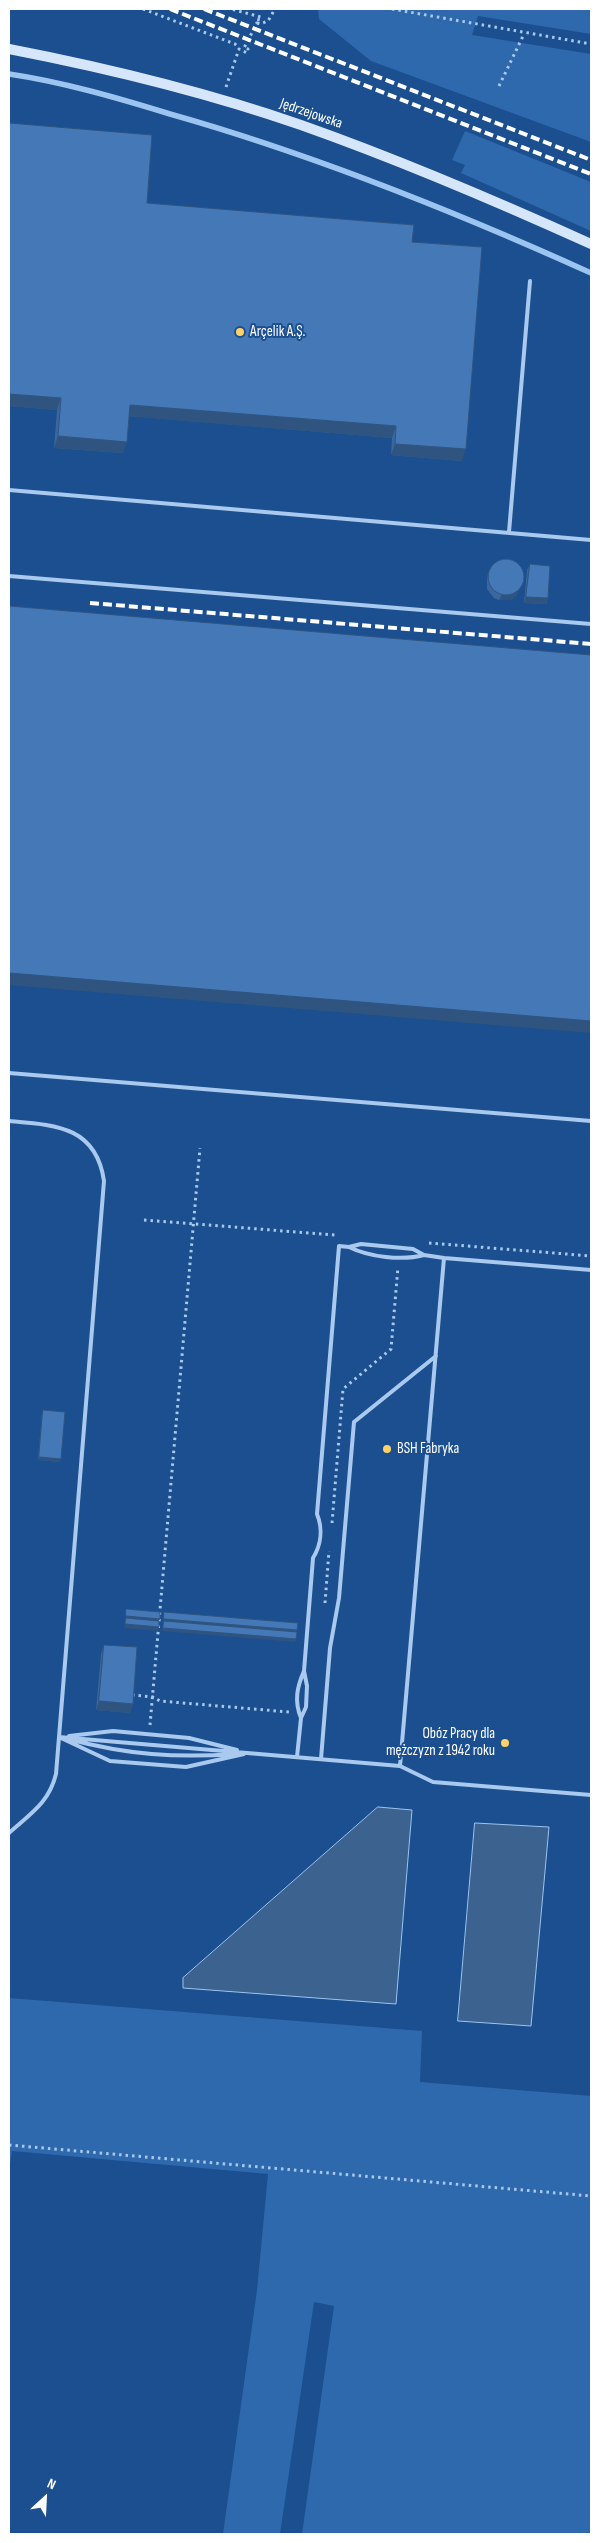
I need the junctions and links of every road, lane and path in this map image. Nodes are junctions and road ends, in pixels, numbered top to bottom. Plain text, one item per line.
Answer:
1 (143, 9) edge
2 (231, 9) edge
3 (275, 9) edge
4 (392, 9) edge
5 (257, 22) junction
6 (524, 34) junction
7 (591, 44) edge
8 (239, 48) junction
9 (9, 49) edge
10 (500, 86) dead end
11 (225, 90) dead end
12 (591, 244) edge
13 (530, 281) dead end
14 (9, 490) edge
15 (509, 532) junction
16 (591, 540) edge
17 (9, 576) edge
18 (591, 624) edge
19 (9, 1073) edge
20 (9, 1121) edge
21 (591, 1121) edge
22 (200, 1148) dead end
23 (349, 1247) junction
24 (424, 1255) junction
25 (444, 1258) junction
26 (591, 1270) edge
27 (436, 1356) junction
28 (152, 1622) edge
29 (160, 1623) junction
30 (304, 1671) junction
31 (301, 1718) junction
32 (150, 1734) junction
33 (59, 1737) junction
34 (249, 1753) junction
35 (297, 1757) junction
36 (321, 1759) junction
37 (400, 1766) junction
38 (591, 1796) edge
39 (9, 1833) edge
40 (9, 2145) edge
41 (591, 2196) edge

1 - 8 path
2 - 5 path
3 - 5 path
4 - 6 path
5 - 8 path
6 - 7 path
6 - 10 path
8 - 11 path
9 - 12 street, Jędrzejowska
13 - 15 lane
14 - 15 lane
15 - 16 lane
17 - 18 lane
19 - 21 lane
20 - 33 lane
22 - 29 path
23 - 24 lane
23 - 24 lane
23 - 30 lane
24 - 25 lane
25 - 26 lane
25 - 27 lane
27 - 36 lane
27 - 37 lane
28 - 29 path
29 - 32 path
30 - 31 lane
30 - 31 lane
31 - 35 lane
32 - 33 lane
32 - 34 lane
33 - 34 lane
33 - 34 lane
33 - 34 lane
33 - 39 lane
34 - 35 lane
35 - 36 lane
36 - 37 lane
37 - 38 lane
40 - 41 path

